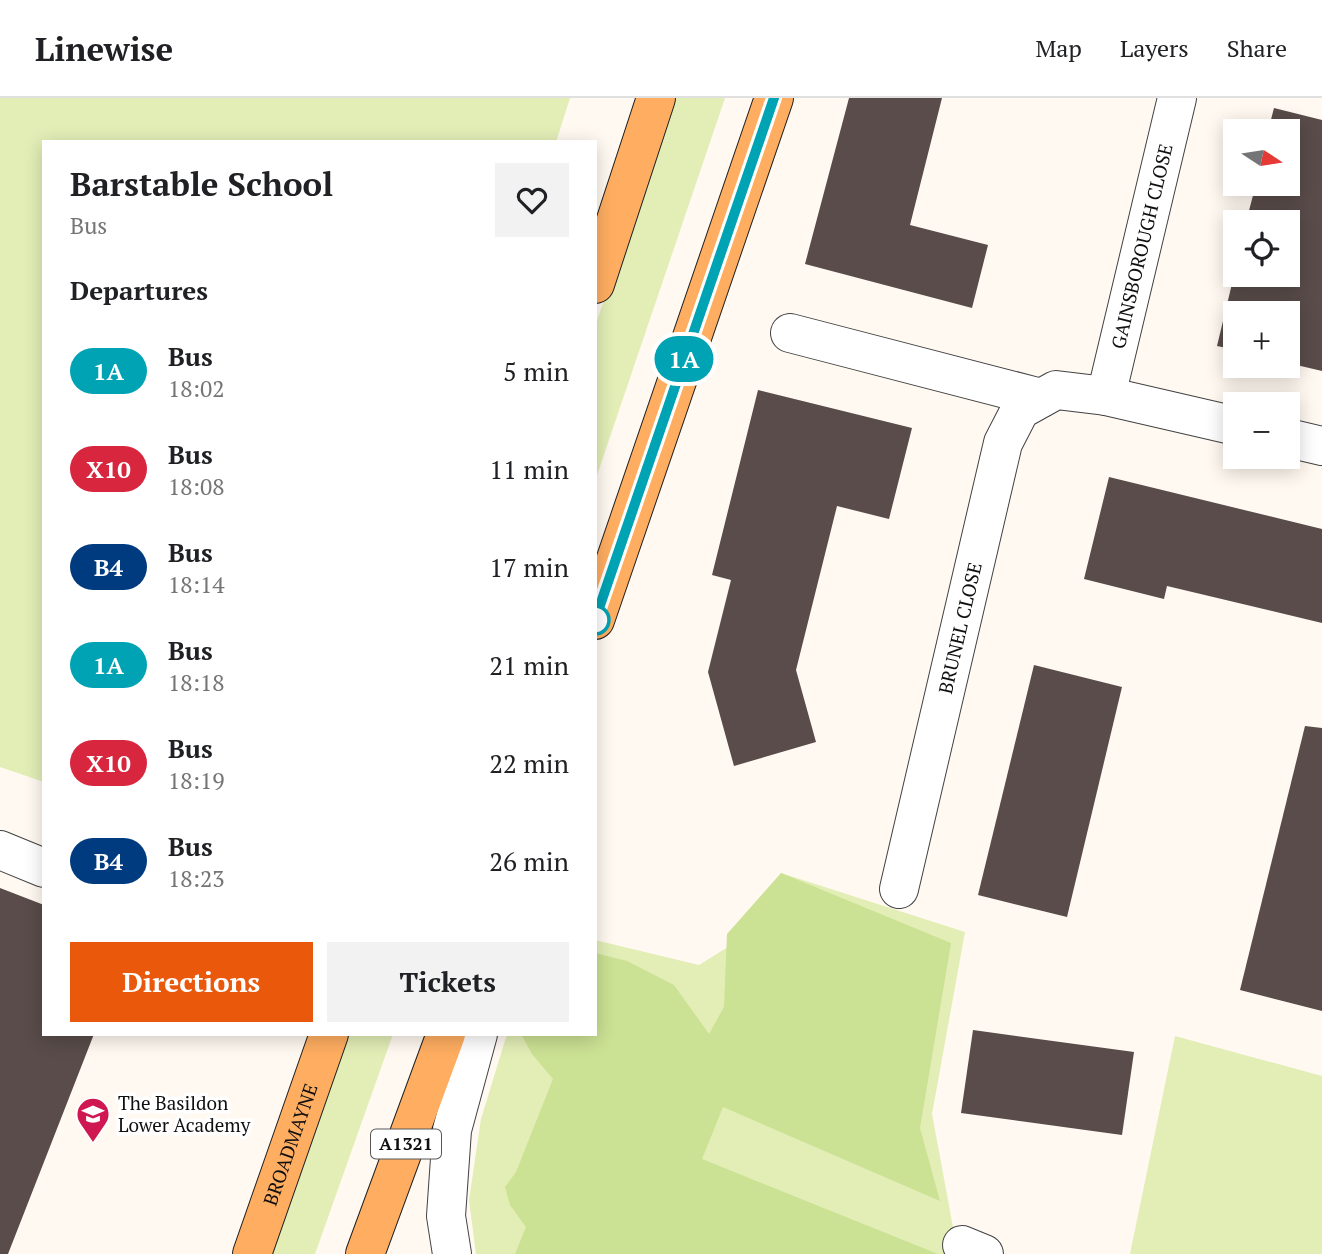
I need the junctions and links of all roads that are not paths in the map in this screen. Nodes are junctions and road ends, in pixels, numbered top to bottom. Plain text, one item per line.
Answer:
1 (656, 98) edge
2 (774, 98) edge
3 (1177, 98) edge
4 (597, 278) edge
5 (790, 333) dead end
6 (1049, 394) junction
7 (1106, 396) junction
8 (1223, 423) edge
9 (1300, 441) edge
10 (1322, 446) edge
11 (597, 614) edge
12 (0, 850) edge
13 (42, 867) edge
14 (900, 889) dead end
15 (328, 1036) edge
16 (445, 1036) edge
17 (477, 1036) edge
18 (251, 1254) edge
19 (365, 1254) edge
20 (452, 1254) edge

1 - 4 main road
2 - 11 main road
3 - 7 street, GAINSBOROUGH CLOSE
5 - 6 street
6 - 7 street
6 - 14 street, BRUNEL CLOSE
7 - 8 street
9 - 10 street
12 - 13 street
15 - 18 main road, BROADMAYNE
16 - 19 main road, A1321
17 - 20 street

